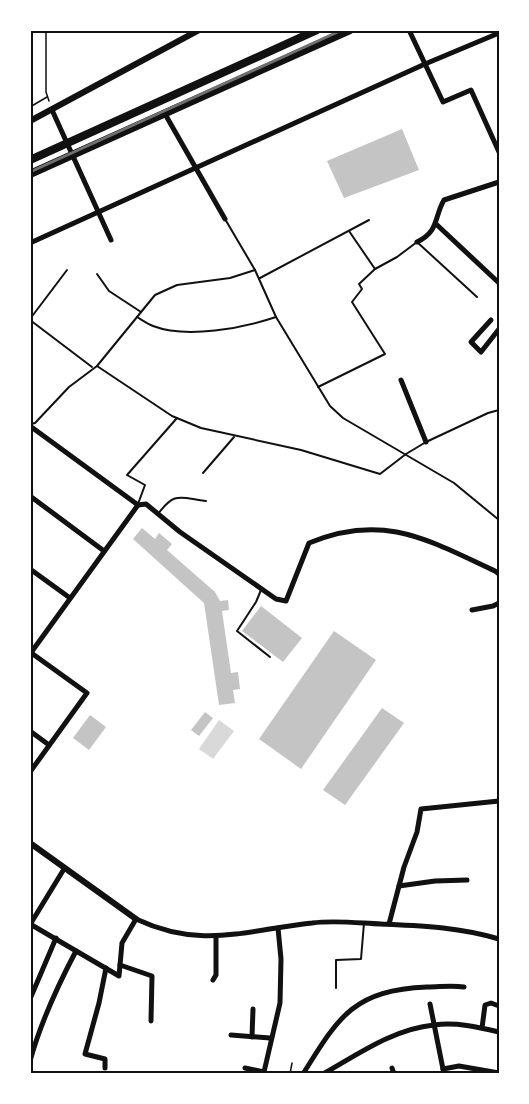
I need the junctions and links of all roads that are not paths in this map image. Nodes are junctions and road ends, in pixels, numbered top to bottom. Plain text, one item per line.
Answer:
1 (199, 30) edge
2 (316, 30) edge
3 (350, 30) edge
4 (410, 30) edge
5 (499, 33) edge
6 (425, 64) junction
7 (52, 110) junction
8 (165, 114) junction
9 (30, 121) edge
10 (68, 142) junction
11 (499, 152) edge
12 (74, 154) junction
13 (30, 160) edge
14 (196, 168) junction
15 (30, 174) edge
16 (499, 182) edge
17 (99, 211) junction
18 (225, 219) joint
19 (369, 220) dead end
20 (436, 224) junction
21 (349, 231) junction
22 (111, 240) dead end
23 (417, 242) junction
24 (30, 243) edge
25 (375, 269) junction
26 (67, 270) dead end
27 (255, 270) junction
28 (97, 274) dead end
29 (259, 278) junction
30 (499, 283) edge
31 (477, 297) dead end
32 (141, 312) junction
33 (137, 317) junction
34 (276, 317) junction
35 (30, 320) edge
36 (491, 320) dead end
37 (499, 329) edge
38 (97, 366) junction
39 (93, 368) junction
40 (401, 380) dead end
41 (318, 387) junction
42 (499, 410) edge
43 (177, 418) junction
44 (30, 425) edge
45 (234, 437) junction
46 (426, 442) junction
47 (406, 454) junction
48 (203, 473) dead end
49 (30, 496) edge
50 (206, 501) dead end
51 (138, 505) junction
52 (158, 514) junction
53 (499, 520) edge
54 (104, 551) junction
55 (30, 569) edge
56 (499, 574) edge
57 (261, 590) junction
58 (70, 598) junction
59 (499, 603) edge
60 (472, 610) dead end
61 (30, 653) edge
62 (270, 657) dead end
63 (30, 731) edge
64 (49, 745) junction
65 (30, 772) edge
66 (499, 801) edge
67 (30, 843) edge
68 (64, 869) junction
69 (467, 880) dead end
70 (399, 886) junction
71 (33, 911) edge
72 (136, 919) junction
73 (30, 923) edge
74 (364, 923) junction
75 (389, 924) junction
76 (278, 928) junction
77 (216, 937) junction
78 (56, 938) junction
79 (499, 939) edge
80 (76, 951) junction
81 (120, 965) junction
82 (106, 968) junction
83 (213, 980) dead end
84 (464, 987) dead end
85 (336, 988) dead end
86 (30, 999) edge
87 (430, 1004) dead end
88 (499, 1006) edge
89 (253, 1009) dead end
90 (151, 1021) dead end
91 (435, 1024) junction
92 (482, 1028) junction
93 (499, 1032) edge
94 (231, 1035) dead end
95 (252, 1037) junction
96 (270, 1038) junction
97 (30, 1061) edge
98 (105, 1068) dead end
99 (245, 1068) dead end
100 (443, 1071) edge
101 (499, 1073) edge
102 (303, 1074) edge
103 (323, 1074) edge

1 - 7 street
2 - 10 highway
3 - 8 highway
4 - 6 street
5 - 6 street
6 - 11 street
6 - 14 street
7 - 9 street
7 - 10 street
8 - 12 highway
8 - 14 street
10 - 12 street
10 - 13 highway
12 - 15 highway
12 - 17 street
14 - 17 street
14 - 18 street
16 - 20 street
17 - 22 street
17 - 24 street
18 - 27 lane
19 - 21 lane
20 - 23 street
20 - 30 street
21 - 25 lane
21 - 29 lane
23 - 25 lane
23 - 31 lane
25 - 41 lane
26 - 35 lane
27 - 29 lane
27 - 32 lane
28 - 32 lane
29 - 34 lane
32 - 33 lane
33 - 34 lane
33 - 38 lane
34 - 41 lane
35 - 39 lane
36 - 37 street
38 - 39 lane
38 - 43 lane
39 - 44 lane
40 - 46 street
41 - 47 lane
42 - 46 lane
43 - 45 lane
43 - 51 lane
44 - 51 street
45 - 47 lane
45 - 48 lane
46 - 47 lane
47 - 53 lane
49 - 54 street
50 - 52 lane
51 - 52 street
51 - 54 street
52 - 57 street
54 - 58 street
55 - 58 street
56 - 57 street
57 - 62 lane
58 - 61 street
59 - 60 street
61 - 64 street
63 - 64 street
64 - 65 street
66 - 70 street
67 - 68 street
68 - 71 street
68 - 72 street
69 - 70 street
70 - 75 street
71 - 73 street
72 - 77 street
72 - 81 street
73 - 78 street
74 - 75 street
74 - 76 street
74 - 85 lane
75 - 79 street
76 - 77 street
76 - 96 street
77 - 83 street
78 - 80 street
78 - 86 street
80 - 82 street
80 - 97 street
81 - 82 street
81 - 90 street
82 - 98 street
84 - 102 street
87 - 91 street
88 - 92 street
89 - 95 street
91 - 92 street
91 - 100 street
91 - 103 street
92 - 93 street
94 - 95 street
95 - 96 street
96 - 99 street
100 - 101 street

